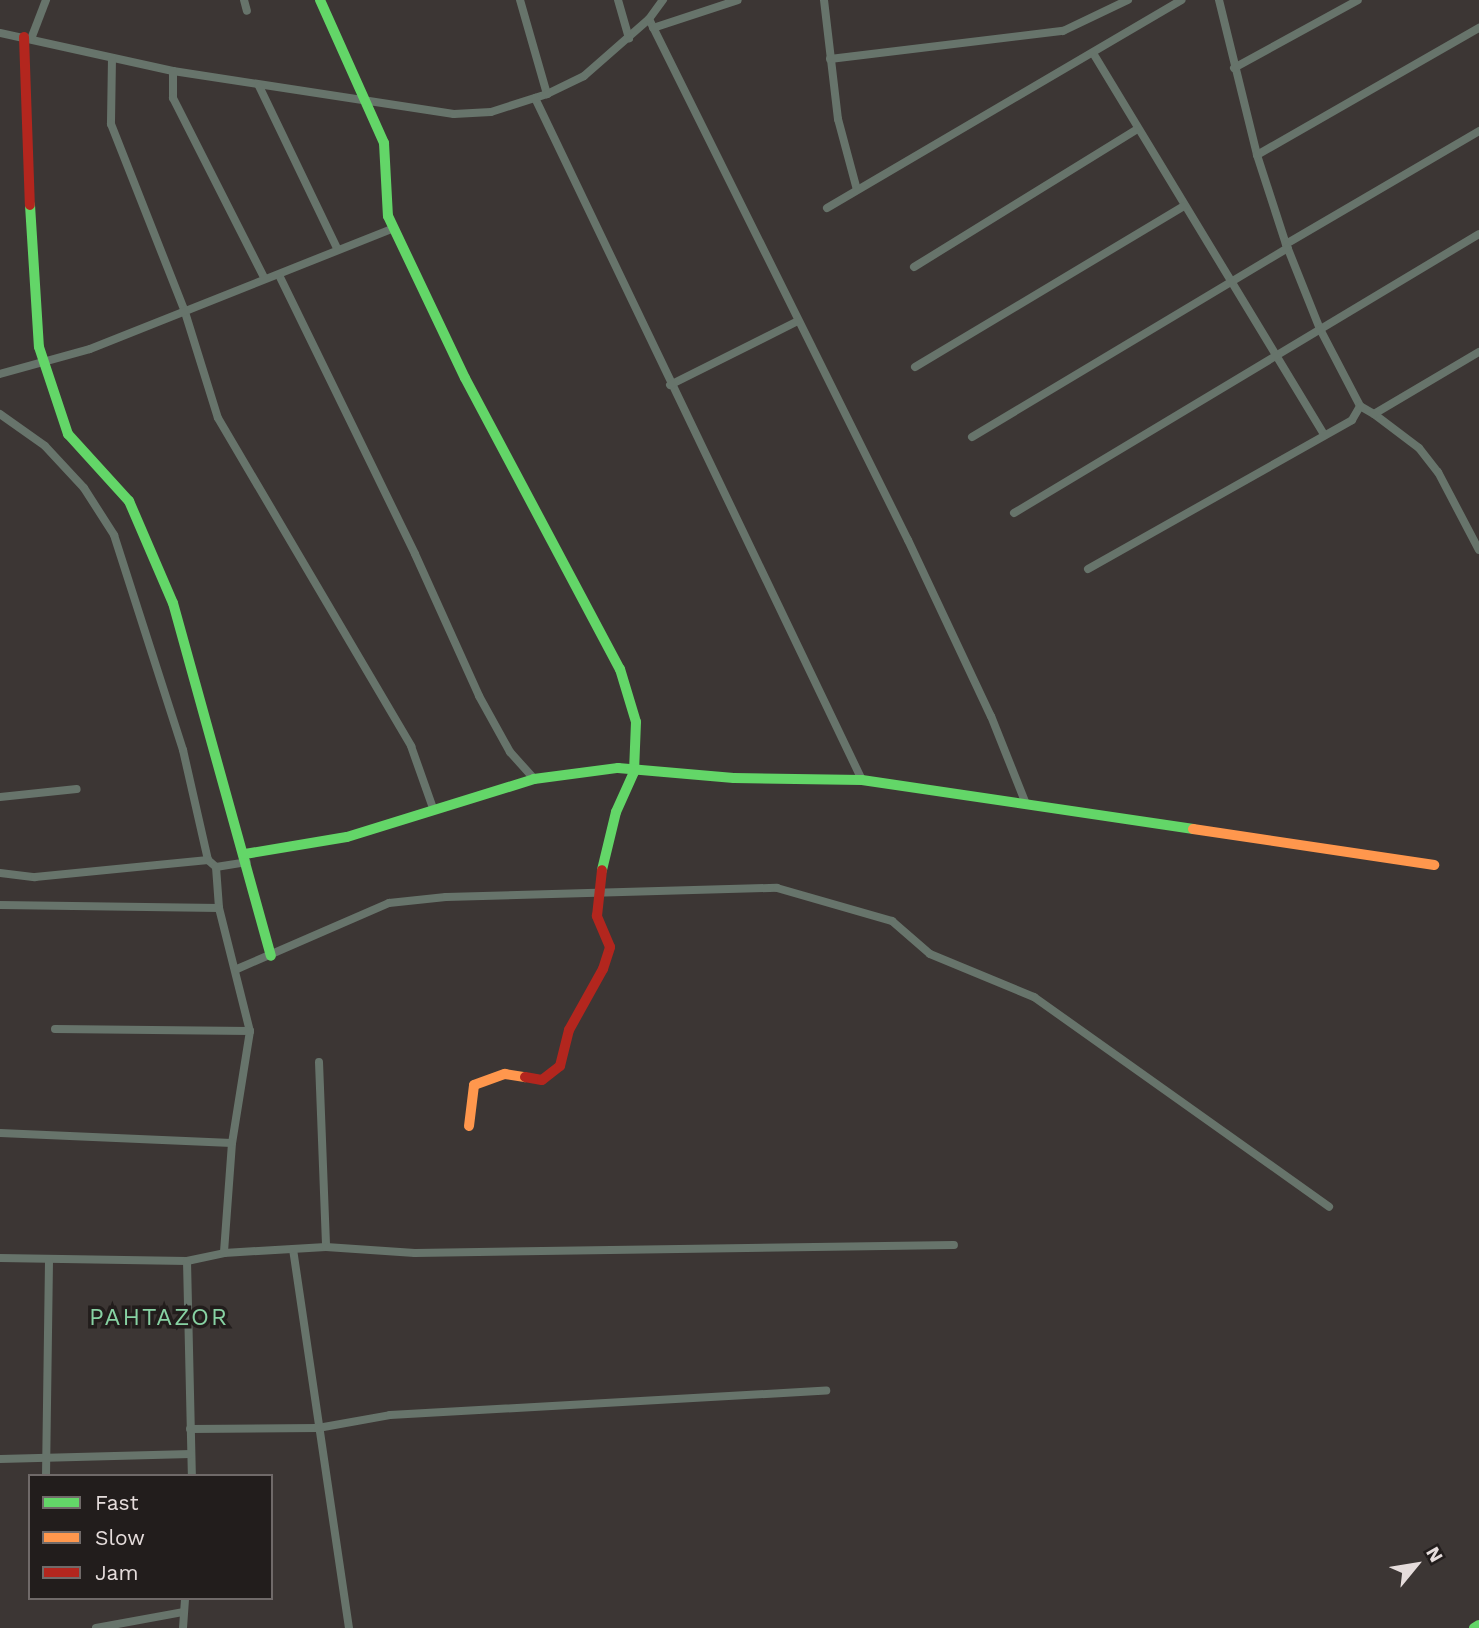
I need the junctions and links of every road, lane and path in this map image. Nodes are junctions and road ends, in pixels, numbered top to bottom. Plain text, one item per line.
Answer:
1 (46, 0) edge
2 (244, 0) edge
3 (320, 0) edge
4 (520, 0) edge
5 (618, 0) edge
6 (663, 0) edge
7 (738, 0) edge
8 (824, 0) edge
9 (1128, 0) edge
10 (1182, 0) edge
11 (1219, 0) edge
12 (1358, 0) edge
13 (247, 12) dead end
14 (649, 19) junction
15 (653, 28) junction
16 (1479, 28) edge
17 (0, 33) edge
18 (28, 38) junction
19 (629, 38) junction
20 (1093, 53) junction
21 (112, 58) junction
22 (830, 59) junction
23 (1234, 68) junction
24 (173, 71) junction
25 (259, 86) junction
26 (547, 94) junction
27 (535, 98) junction
28 (367, 103) junction
29 (1136, 130) junction
30 (1479, 131) edge
31 (1257, 155) junction
32 (857, 190) junction
33 (1184, 206) junction
34 (827, 208) dead end
35 (394, 228) junction
36 (1479, 234) edge
37 (1287, 246) junction
38 (337, 248) junction
39 (914, 267) dead end
40 (279, 275) junction
41 (264, 277) junction
42 (1230, 280) junction
43 (184, 309) junction
44 (798, 321) junction
45 (1320, 330) junction
46 (1479, 352) edge
47 (1275, 356) junction
48 (47, 359) junction
49 (915, 367) dead end
50 (0, 374) edge
51 (670, 385) junction
52 (1360, 406) junction
53 (0, 414) edge
54 (1374, 414) junction
55 (1324, 434) junction
56 (972, 437) dead end
57 (1014, 513) dead end
58 (1479, 550) edge
59 (1088, 569) dead end
60 (634, 772) junction
61 (534, 779) junction
62 (862, 780) junction
63 (77, 789) dead end
64 (0, 797) edge
65 (1026, 804) junction
66 (433, 808) junction
67 (246, 858) junction
68 (208, 860) junction
69 (1434, 865) dead end
70 (216, 867) junction
71 (0, 873) edge
72 (597, 893) junction
73 (0, 905) edge
74 (219, 908) junction
75 (271, 956) junction
76 (237, 969) junction
77 (55, 1029) dead end
78 (250, 1031) junction
79 (319, 1062) dead end
80 (469, 1126) dead end
81 (0, 1133) edge
82 (232, 1143) junction
83 (1329, 1207) dead end
84 (954, 1245) dead end
85 (326, 1247) junction
86 (293, 1249) junction
87 (224, 1253) junction
88 (0, 1258) edge
89 (49, 1261) junction
90 (187, 1261) junction
91 (826, 1391) dead end
92 (318, 1428) junction
93 (190, 1429) junction
94 (191, 1454) junction
95 (0, 1459) edge
96 (46, 1460) junction
97 (46, 1474) edge
98 (192, 1474) edge
99 (185, 1600) edge
100 (183, 1612) junction
101 (1479, 1625) edge
102 (96, 1628) edge
103 (183, 1628) edge
104 (349, 1628) edge
105 (1474, 1628) edge

1 - 18 street
2 - 13 street
3 - 28 main road
4 - 26 street
5 - 19 street
6 - 14 street
7 - 15 street
8 - 22 street
9 - 22 street
10 - 20 street
11 - 23 street
12 - 23 street
14 - 15 street
14 - 19 street
15 - 44 street
16 - 31 street
17 - 18 street
18 - 21 street
18 - 48 main road
19 - 26 street
20 - 29 street
20 - 32 street
21 - 24 street
21 - 43 street
22 - 32 street
23 - 31 street
24 - 25 street
24 - 41 street
25 - 28 street
25 - 38 street
26 - 27 street
27 - 28 street
27 - 51 street
28 - 35 main road
29 - 33 street
29 - 39 street
30 - 37 street
31 - 37 street
32 - 34 street
33 - 42 street
33 - 49 street
35 - 38 street
35 - 60 main road
36 - 45 street
37 - 42 street
37 - 45 street
38 - 40 street
40 - 41 street
40 - 61 street
41 - 43 street
42 - 47 street
42 - 56 street
43 - 48 street
43 - 66 street
44 - 51 street
44 - 65 street
45 - 47 street
45 - 52 street
46 - 54 street
47 - 55 street
47 - 57 street
48 - 50 street
48 - 67 main road
51 - 62 street
52 - 54 street
52 - 55 street
53 - 68 street
54 - 58 street
55 - 59 street
60 - 61 main road
60 - 62 main road
60 - 72 main road
61 - 66 main road
62 - 65 main road
63 - 64 street
65 - 69 main road
66 - 67 main road
67 - 70 street
67 - 75 main road
68 - 70 street
68 - 71 street
70 - 74 street
72 - 75 street
72 - 80 main road
72 - 83 street
73 - 74 street
74 - 76 street
75 - 76 street
76 - 78 street
77 - 78 street
78 - 82 street
79 - 85 street
81 - 82 street
82 - 87 street
84 - 85 street
85 - 86 street
86 - 87 street
86 - 92 street
87 - 90 street
88 - 89 street
89 - 90 street
89 - 96 street
90 - 93 street
91 - 92 street
92 - 93 street
92 - 104 street
93 - 94 street
94 - 96 street
94 - 98 street
95 - 96 street
96 - 97 street
99 - 100 street
100 - 102 street
100 - 103 street
101 - 105 main road

